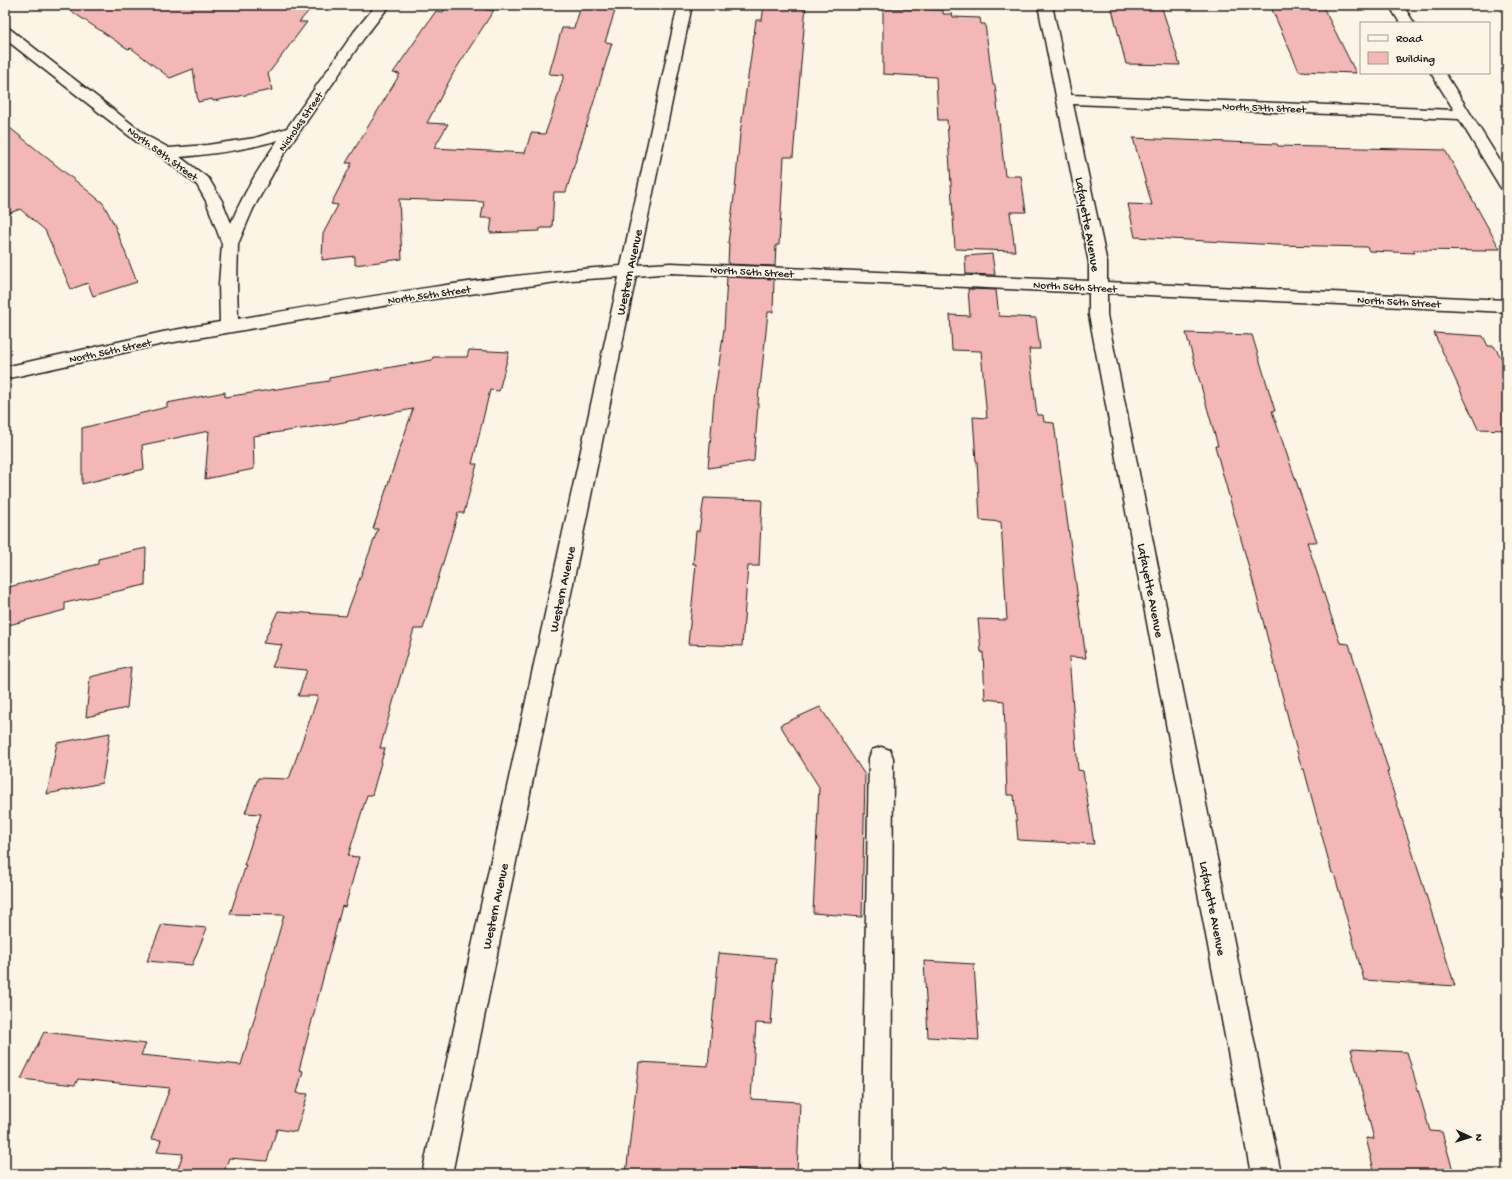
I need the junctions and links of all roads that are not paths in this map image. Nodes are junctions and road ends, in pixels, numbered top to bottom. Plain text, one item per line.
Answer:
1 (383, 5) edge
2 (685, 5) edge
3 (1045, 5) edge
4 (1396, 5) edge
5 (1406, 22) edge
6 (5, 32) edge
7 (1439, 74) edge
8 (1064, 99) junction
9 (1464, 115) junction
10 (292, 131) junction
11 (166, 153) junction
12 (1507, 185) edge
13 (230, 244) junction
14 (628, 271) junction
15 (1098, 288) junction
16 (1507, 306) edge
17 (229, 326) junction
18 (5, 373) edge
19 (881, 758) dead end
20 (438, 1174) edge
21 (876, 1174) edge
22 (1266, 1174) edge

1 - 10 street, Nicholas Street
2 - 14 street, Western Avenue
3 - 8 street, Lafayette Avenue
4 - 5 street
6 - 11 street, North 58th Street
7 - 9 street
8 - 9 street, North 57th Street
8 - 15 street, Lafayette Avenue
9 - 12 street
10 - 11 street
10 - 13 street, Nicholas Street
11 - 13 street, North 58th Street
13 - 17 street, North 58th Street
14 - 15 street, North 56th Street
14 - 17 street, North 56th Street
14 - 20 street, Western Avenue
15 - 16 street, North 56th Street
15 - 22 street, Lafayette Avenue
17 - 18 street, North 56th Street
19 - 21 street

